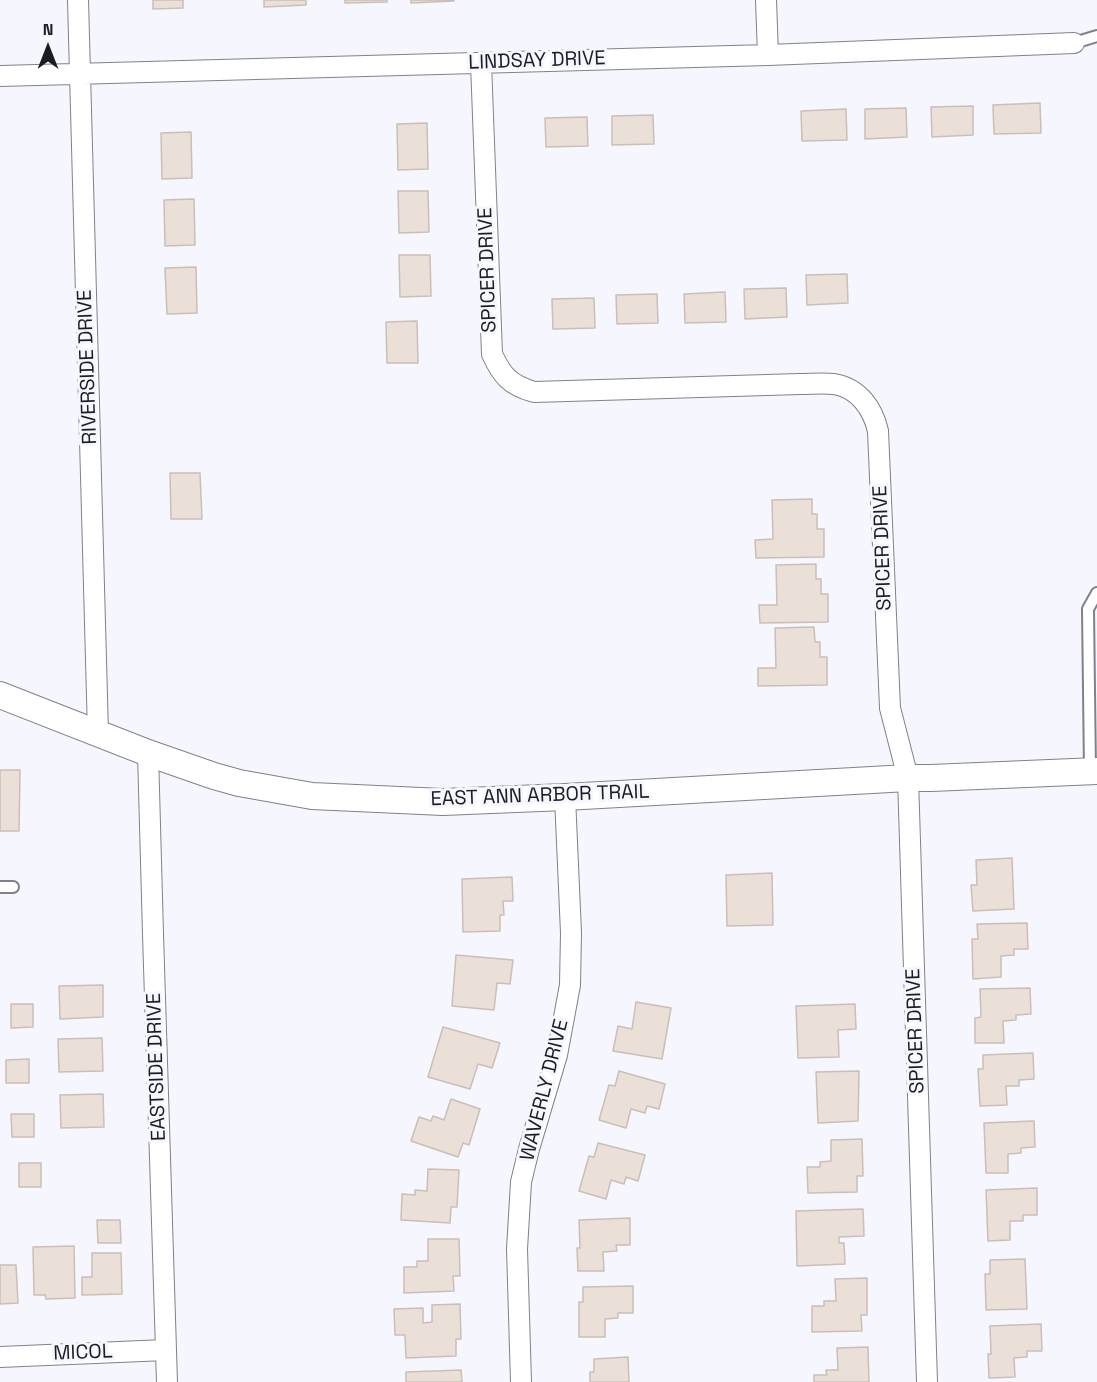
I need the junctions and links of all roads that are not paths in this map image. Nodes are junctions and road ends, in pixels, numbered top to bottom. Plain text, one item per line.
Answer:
1 (78, 0) edge
2 (766, 0) edge
3 (1097, 36) edge
4 (1074, 43) joint
5 (768, 55) junction
6 (481, 63) junction
7 (81, 74) junction
8 (0, 76) edge
9 (1097, 593) edge
10 (1093, 678) edge
11 (0, 695) edge
12 (98, 733) junction
13 (148, 753) junction
14 (1093, 771) edge
15 (908, 778) junction
16 (565, 797) junction
17 (0, 887) edge
18 (13, 887) dead end
19 (166, 1350) junction
20 (0, 1357) edge
21 (167, 1382) edge
22 (521, 1382) edge
23 (927, 1382) edge

1 - 7 street, RIVERSIDE DRIVE
2 - 5 street
3 - 4 lane
4 - 5 street, LINDSAY DRIVE
5 - 6 street, LINDSAY DRIVE
6 - 7 street, LINDSAY DRIVE
6 - 15 street, SPICER DRIVE
7 - 8 street, LINDSAY DRIVE
7 - 12 street, RIVERSIDE DRIVE
9 - 10 lane
10 - 14 lane
11 - 12 street, EAST ANN ARBOR TRAIL
12 - 13 street, EAST ANN ARBOR TRAIL
13 - 16 street, EAST ANN ARBOR TRAIL
13 - 19 street, EASTSIDE DRIVE
14 - 15 street, EAST ANN ARBOR TRAIL
15 - 16 street, EAST ANN ARBOR TRAIL
15 - 23 street, SPICER DRIVE
16 - 22 street, WAVERLY DRIVE
17 - 18 lane
19 - 20 street, MICOL
19 - 21 street, EASTSIDE DRIVE

